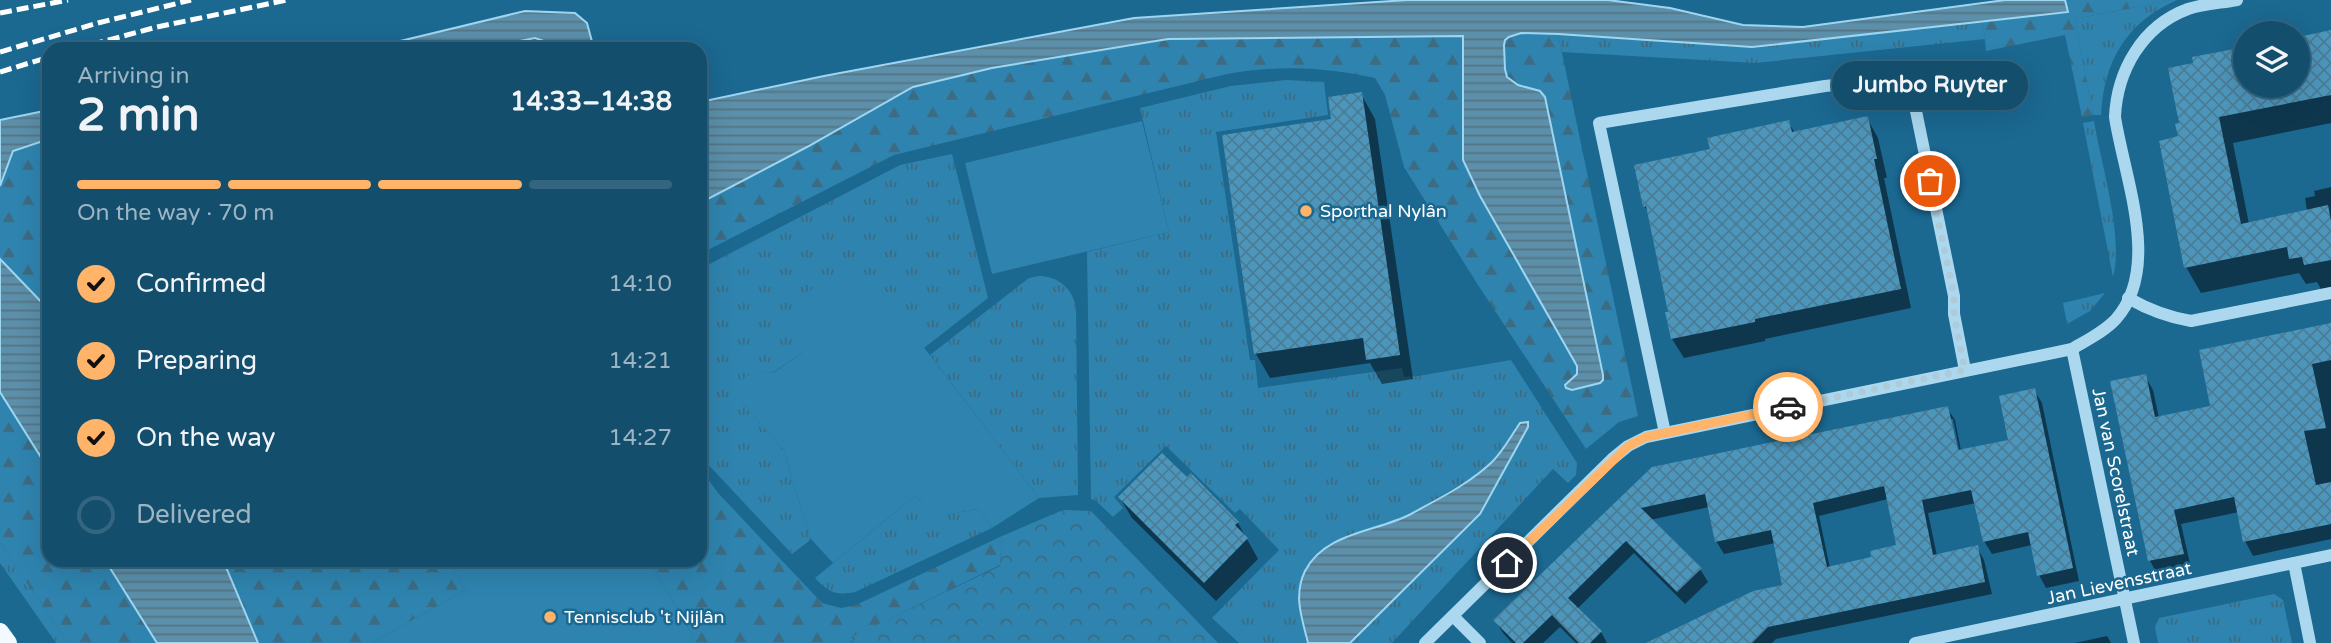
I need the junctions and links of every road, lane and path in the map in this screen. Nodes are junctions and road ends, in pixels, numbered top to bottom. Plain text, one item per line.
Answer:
1 (2237, 0) edge
2 (2331, 293) edge
3 (2128, 298) junction
4 (2072, 349) junction
5 (1965, 370) junction
6 (1665, 433) junction
7 (2331, 555) edge
8 (2294, 563) junction
9 (2125, 600) junction
10 (1453, 616) junction
11 (0, 632) edge
12 (8, 643) edge
13 (1425, 643) edge
14 (1480, 643) edge
15 (1915, 643) edge
16 (2134, 643) edge
17 (2310, 643) edge

1 - 3 street
2 - 3 street
3 - 4 street
4 - 5 street
4 - 9 street, Jan van Scorelstraat
5 - 6 street
5 - 6 street
6 - 10 street
7 - 8 street, Jan Lievensstraat
8 - 9 street, Jan Lievensstraat
8 - 17 street
9 - 15 street, Jan Lievensstraat
9 - 16 street, Jan van Scorelstraat
10 - 13 street
10 - 14 street
11 - 12 main road

